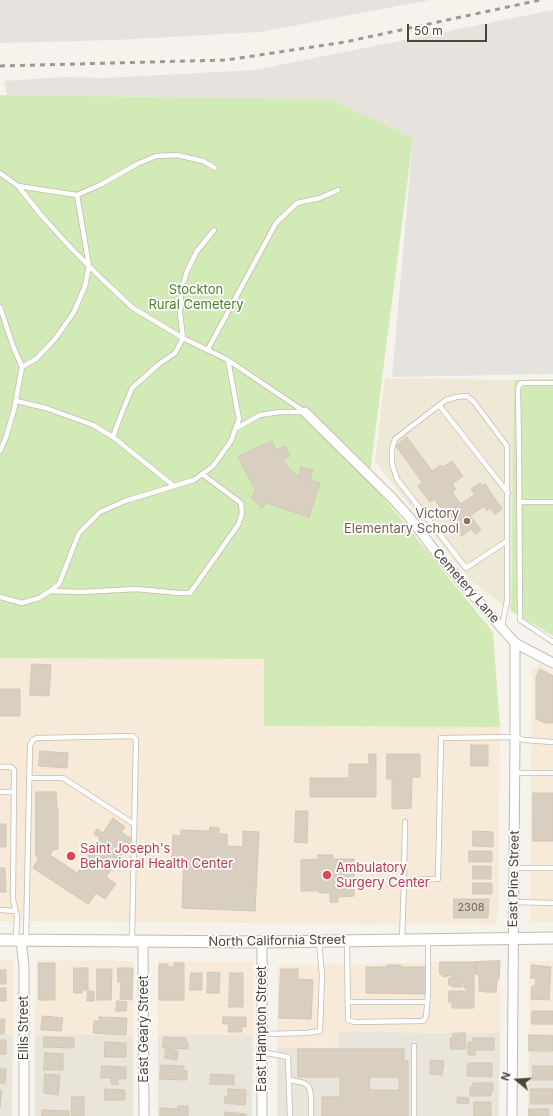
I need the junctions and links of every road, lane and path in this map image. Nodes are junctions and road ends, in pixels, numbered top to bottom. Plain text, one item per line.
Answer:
1 (215, 168) dead end
2 (0, 173) edge
3 (18, 186) junction
4 (338, 190) dead end
5 (77, 195) junction
6 (214, 230) dead end
7 (89, 266) junction
8 (0, 307) edge
9 (183, 338) junction
10 (208, 349) junction
11 (228, 360) junction
12 (22, 367) junction
13 (553, 383) edge
14 (16, 401) junction
15 (439, 405) junction
16 (305, 412) junction
17 (235, 429) junction
18 (113, 437) junction
19 (0, 451) edge
20 (202, 474) junction
21 (174, 486) junction
22 (508, 493) junction
23 (520, 502) junction
24 (553, 502) edge
25 (507, 541) junction
26 (50, 591) junction
27 (0, 597) edge
28 (502, 627) junction
29 (553, 642) edge
30 (514, 643) junction
31 (553, 663) edge
32 (515, 737) junction
33 (553, 742) edge
34 (0, 767) edge
35 (515, 773) junction
36 (553, 773) edge
37 (29, 778) junction
38 (0, 792) edge
39 (14, 792) junction
40 (405, 822) dead end
41 (134, 824) junction
42 (514, 868) junction
43 (553, 868) edge
44 (404, 880) junction
45 (514, 902) junction
46 (553, 903) edge
47 (0, 910) edge
48 (16, 911) junction
49 (513, 938) junction
50 (553, 938) edge
51 (0, 940) edge
52 (21, 940) junction
53 (402, 940) junction
54 (428, 940) junction
55 (319, 941) junction
56 (348, 941) junction
57 (132, 942) junction
58 (143, 942) junction
59 (262, 942) junction
60 (348, 1002) junction
61 (427, 1002) junction
62 (262, 1034) junction
63 (414, 1046) dead end
64 (262, 1052) junction
65 (290, 1080) junction
66 (24, 1116) edge
67 (144, 1116) edge
68 (262, 1116) edge
69 (290, 1116) edge
70 (311, 1116) edge
71 (414, 1116) edge
72 (512, 1116) edge

1 - 5 lane
2 - 3 lane
3 - 5 lane
3 - 7 lane
4 - 10 lane
5 - 7 lane
6 - 9 lane
7 - 9 lane
7 - 12 lane
8 - 12 lane
9 - 10 lane
9 - 18 lane
10 - 11 lane
11 - 16 lane
11 - 17 lane
12 - 14 lane
13 - 23 lane
14 - 18 lane
14 - 19 lane
15 - 22 lane
15 - 22 lane
15 - 25 lane
16 - 17 lane
16 - 28 street, Cemetery Lane
17 - 20 lane
18 - 21 lane
20 - 21 lane
20 - 26 lane
21 - 26 lane
22 - 25 lane
23 - 24 lane
23 - 29 lane
25 - 28 lane
26 - 27 lane
28 - 30 street, Cemetery Lane
30 - 31 street, Cemetery Lane
30 - 32 street, East Pine Street
32 - 33 lane
32 - 35 street, East Pine Street
32 - 44 lane
34 - 39 lane
35 - 36 lane
35 - 42 street, East Pine Street
37 - 41 lane
37 - 41 lane
37 - 52 lane
38 - 39 lane
39 - 48 lane
40 - 44 lane
41 - 57 lane
42 - 43 lane
42 - 45 street, East Pine Street
44 - 53 lane
45 - 46 lane
45 - 49 street, East Pine Street
47 - 48 lane
48 - 52 lane
49 - 50 street, North California Street
49 - 54 street, North California Street
49 - 72 street, East Pine Street
51 - 52 street, North California Street
52 - 57 street, North California Street
52 - 66 street, Ellis Street
53 - 54 street, North California Street
53 - 56 street, North California Street
54 - 61 lane
55 - 56 street, North California Street
55 - 59 street, North California Street
55 - 62 lane
56 - 60 lane
57 - 58 street, North California Street
58 - 59 street, North California Street
58 - 67 street, East Geary Street
59 - 62 street, East Hampton Street
60 - 61 lane
60 - 61 lane
62 - 64 street, East Hampton Street
63 - 71 lane
64 - 65 lane
64 - 68 street, East Hampton Street
65 - 69 lane
65 - 70 lane

